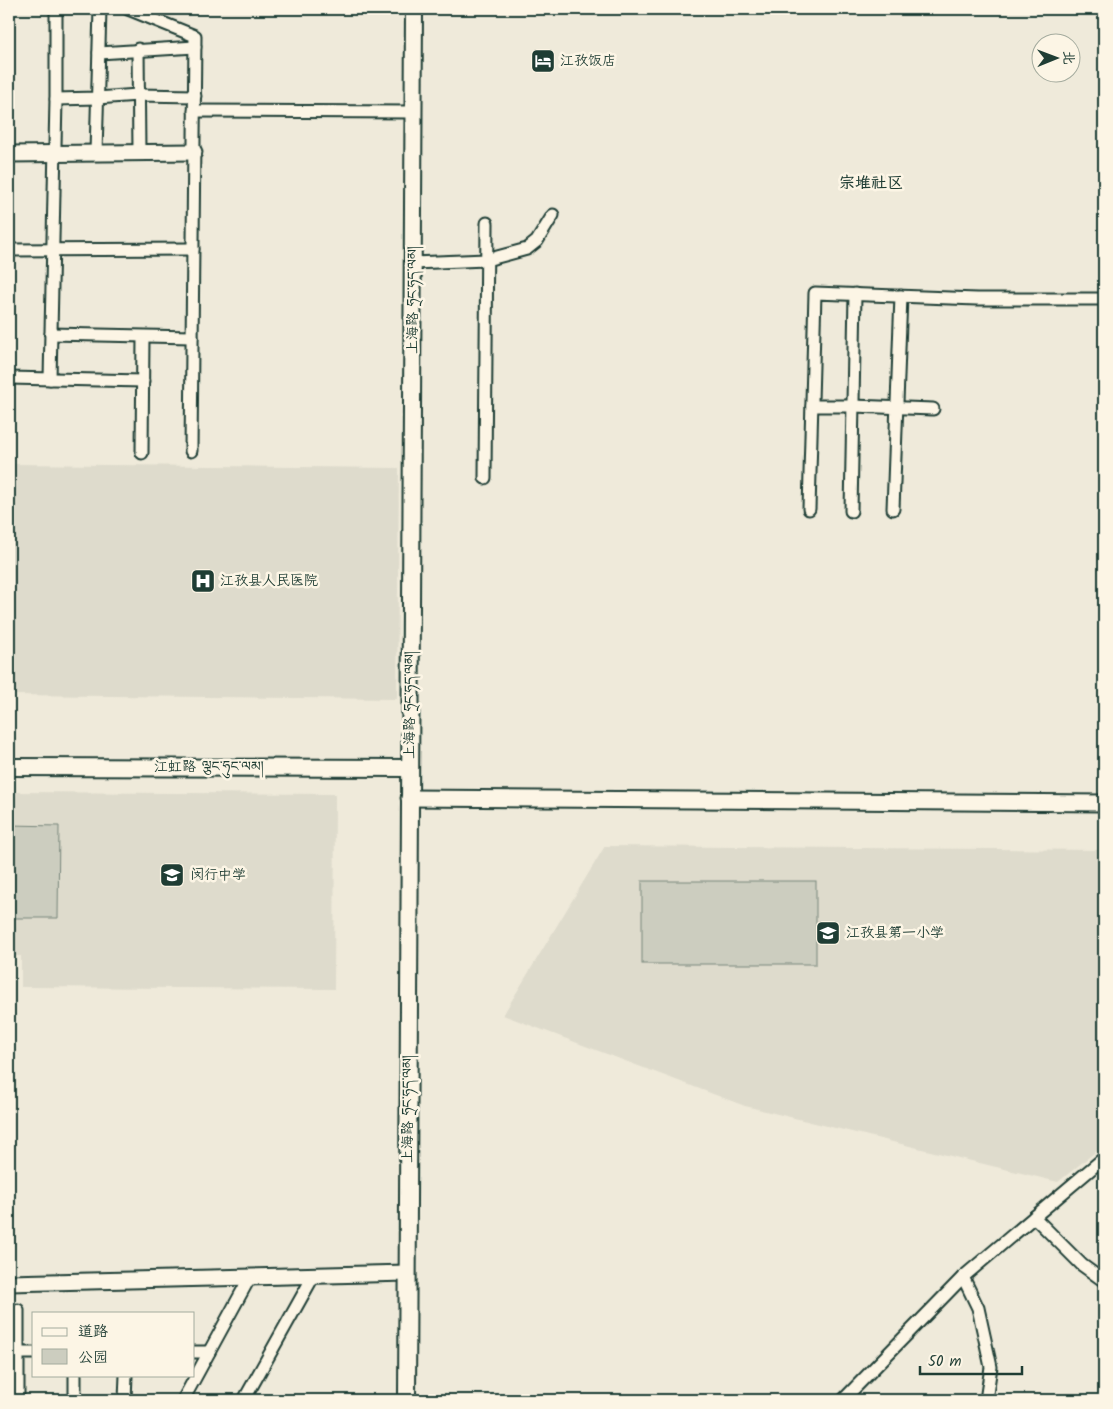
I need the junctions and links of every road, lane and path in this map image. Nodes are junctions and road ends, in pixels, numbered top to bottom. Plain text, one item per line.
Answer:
1 (56, 9) edge
2 (100, 9) edge
3 (128, 9) edge
4 (414, 9) edge
5 (195, 47) junction
6 (138, 49) junction
7 (98, 52) junction
8 (138, 96) junction
9 (195, 96) junction
10 (97, 98) junction
11 (56, 99) junction
12 (194, 111) junction
13 (414, 112) junction
14 (139, 152) junction
15 (194, 152) junction
16 (55, 153) junction
17 (96, 153) junction
18 (9, 154) edge
19 (553, 215) dead end
20 (487, 223) dead end
21 (9, 249) edge
22 (53, 249) junction
23 (193, 249) junction
24 (486, 260) junction
25 (413, 263) junction
26 (855, 294) junction
27 (901, 296) junction
28 (1104, 299) edge
29 (51, 334) junction
30 (143, 337) junction
31 (192, 338) junction
32 (9, 378) edge
33 (50, 378) junction
34 (143, 381) junction
35 (812, 406) junction
36 (853, 406) junction
37 (897, 408) junction
38 (934, 409) dead end
39 (190, 451) dead end
40 (142, 453) dead end
41 (485, 478) dead end
42 (809, 509) dead end
43 (893, 509) dead end
44 (851, 510) dead end
45 (9, 767) edge
46 (410, 768) junction
47 (409, 798) junction
48 (1104, 803) edge
49 (1104, 1158) edge
50 (1034, 1217) junction
51 (407, 1273) junction
52 (314, 1275) junction
53 (250, 1277) junction
54 (963, 1277) junction
55 (1104, 1281) edge
56 (9, 1283) edge
57 (18, 1310) dead end
58 (195, 1352) edge
59 (210, 1352) junction
60 (13, 1353) edge
61 (32, 1353) edge
62 (75, 1376) edge
63 (126, 1376) edge
64 (18, 1400) edge
65 (75, 1400) edge
66 (125, 1400) edge
67 (183, 1400) edge
68 (244, 1400) edge
69 (407, 1400) edge
70 (843, 1400) edge
71 (986, 1400) edge

1 - 11 street
2 - 7 street
3 - 5 street
4 - 13 main road, 上海路 ཧྲང་ཧད་ལམ།
5 - 6 street
5 - 9 street
6 - 7 street
6 - 8 street
7 - 10 street
8 - 9 street
8 - 10 street
8 - 14 street
9 - 12 street
10 - 11 street
10 - 17 street
11 - 16 street
12 - 13 street
12 - 15 street
13 - 25 main road, 上海路 ཧྲང་ཧད་ལམ།
14 - 15 street
14 - 17 street
15 - 23 street
16 - 17 street
16 - 18 street
16 - 22 street
19 - 24 street
20 - 24 street
21 - 22 street
22 - 23 street
22 - 29 street
23 - 31 street
24 - 25 street
24 - 41 street
25 - 46 main road, 上海路 ཧྲང་ཧད་ལམ།
26 - 27 street
26 - 35 street
26 - 36 street
27 - 28 street
27 - 37 street
29 - 30 street
29 - 33 street
30 - 31 street
30 - 34 street
31 - 39 street
32 - 33 street
33 - 34 street
34 - 40 street
35 - 36 street
35 - 42 street
36 - 37 street
36 - 44 street
37 - 38 street
37 - 43 street
45 - 46 main road, 江虹路 ལྕང་ཧུང་ལམ།
46 - 47 main road, 上海路 ཧྲང་ཧད་ལམ།
47 - 48 street
47 - 51 main road, 上海路 ཧྲང་ཧད་ལམ།
49 - 50 street
50 - 54 street
50 - 55 street
51 - 52 street
51 - 69 main road, 上海路 ཧྲང་ཧད་ལམ།
52 - 53 street
52 - 68 street
53 - 56 street
53 - 59 street
54 - 70 street
54 - 71 street
57 - 60 street
58 - 59 street
59 - 67 street
60 - 61 street
60 - 64 street
62 - 65 street
63 - 66 street

